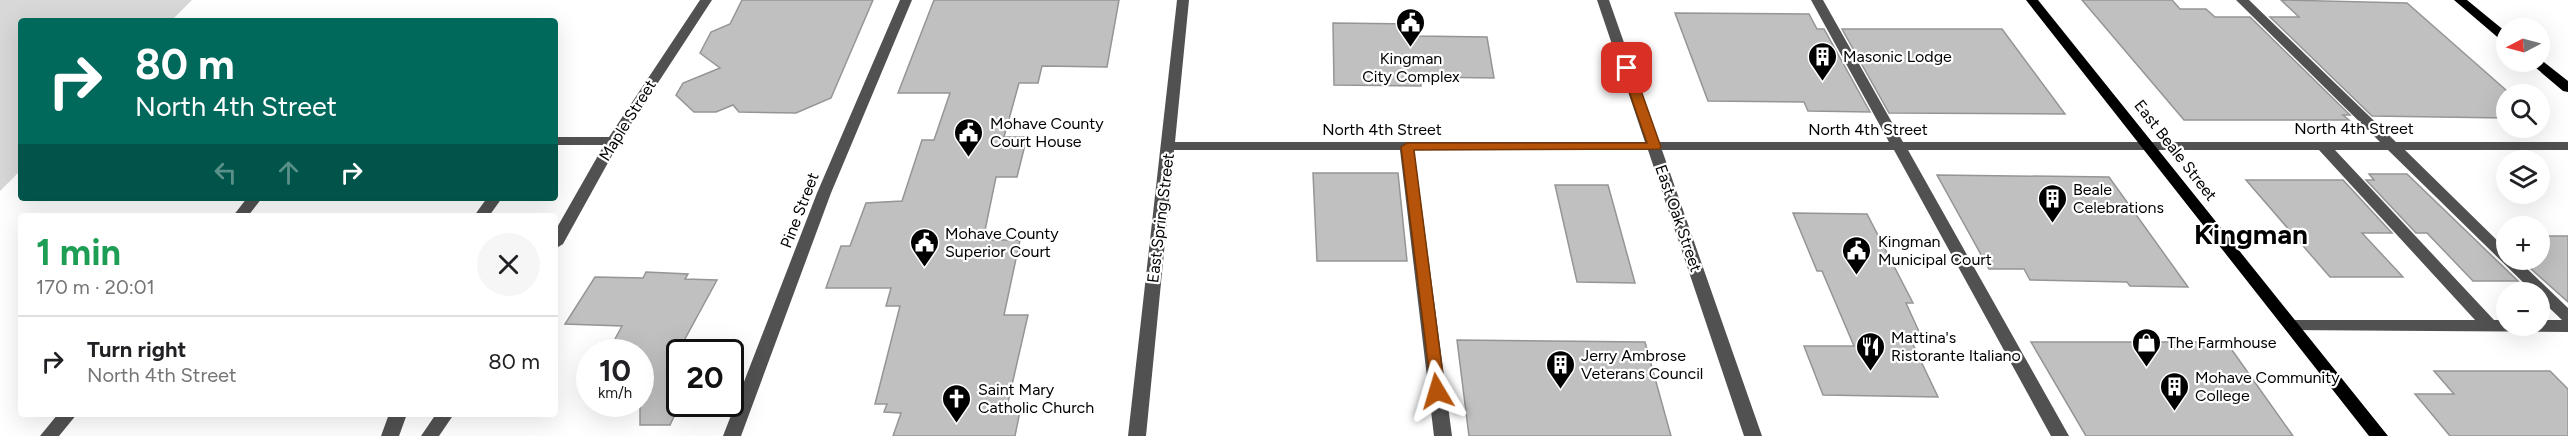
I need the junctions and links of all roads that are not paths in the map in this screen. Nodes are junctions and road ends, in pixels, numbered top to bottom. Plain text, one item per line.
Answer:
1 (706, 0) edge
2 (906, 0) edge
3 (1183, 0) edge
4 (1603, 0) edge
5 (1817, 0) edge
6 (2032, 0) edge
7 (2242, 0) edge
8 (2460, 0) edge
9 (2496, 30) edge
10 (2548, 72) edge
11 (2568, 88) edge
12 (558, 141) edge
13 (613, 141) junction
14 (2323, 146) junction
15 (2392, 146) junction
16 (2568, 146) edge
17 (1169, 147) junction
18 (1407, 147) junction
19 (1654, 147) junction
20 (1898, 147) junction
21 (2151, 147) junction
22 (252, 201) edge
23 (493, 201) edge
24 (242, 213) edge
25 (483, 213) edge
26 (558, 239) edge
27 (2496, 247) edge
28 (2519, 270) edge
29 (2568, 317) edge
30 (2292, 326) junction
31 (2490, 326) junction
32 (2568, 326) edge
33 (65, 417) edge
34 (397, 417) edge
35 (443, 417) edge
36 (49, 436) edge
37 (390, 436) edge
38 (430, 436) edge
39 (732, 436) edge
40 (1137, 436) edge
41 (1443, 436) edge
42 (1754, 436) edge
43 (2060, 436) edge
44 (2379, 436) edge

1 - 13 street, Maple Street
2 - 39 street, Pine Street
3 - 17 street, East Spring Street
4 - 19 street, East Oak Street
5 - 20 street
6 - 21 main road, East Beale Street
7 - 15 street
8 - 9 main road
10 - 11 main road
12 - 13 street
13 - 26 street, Maple Street
14 - 15 street, North 4th Street
14 - 21 street, North 4th Street
14 - 31 street
15 - 16 street, North 4th Street
15 - 27 street
17 - 18 street, North 4th Street
17 - 40 street, East Spring Street
18 - 19 street, North 4th Street
18 - 41 street
19 - 20 street, North 4th Street
19 - 42 street, East Oak Street
20 - 21 street, North 4th Street
20 - 43 street
21 - 30 main road, East Beale Street
22 - 24 street
23 - 25 street
28 - 29 street
30 - 31 street
30 - 44 main road, East Beale Street
31 - 32 street
33 - 36 street
34 - 37 street
35 - 38 street

